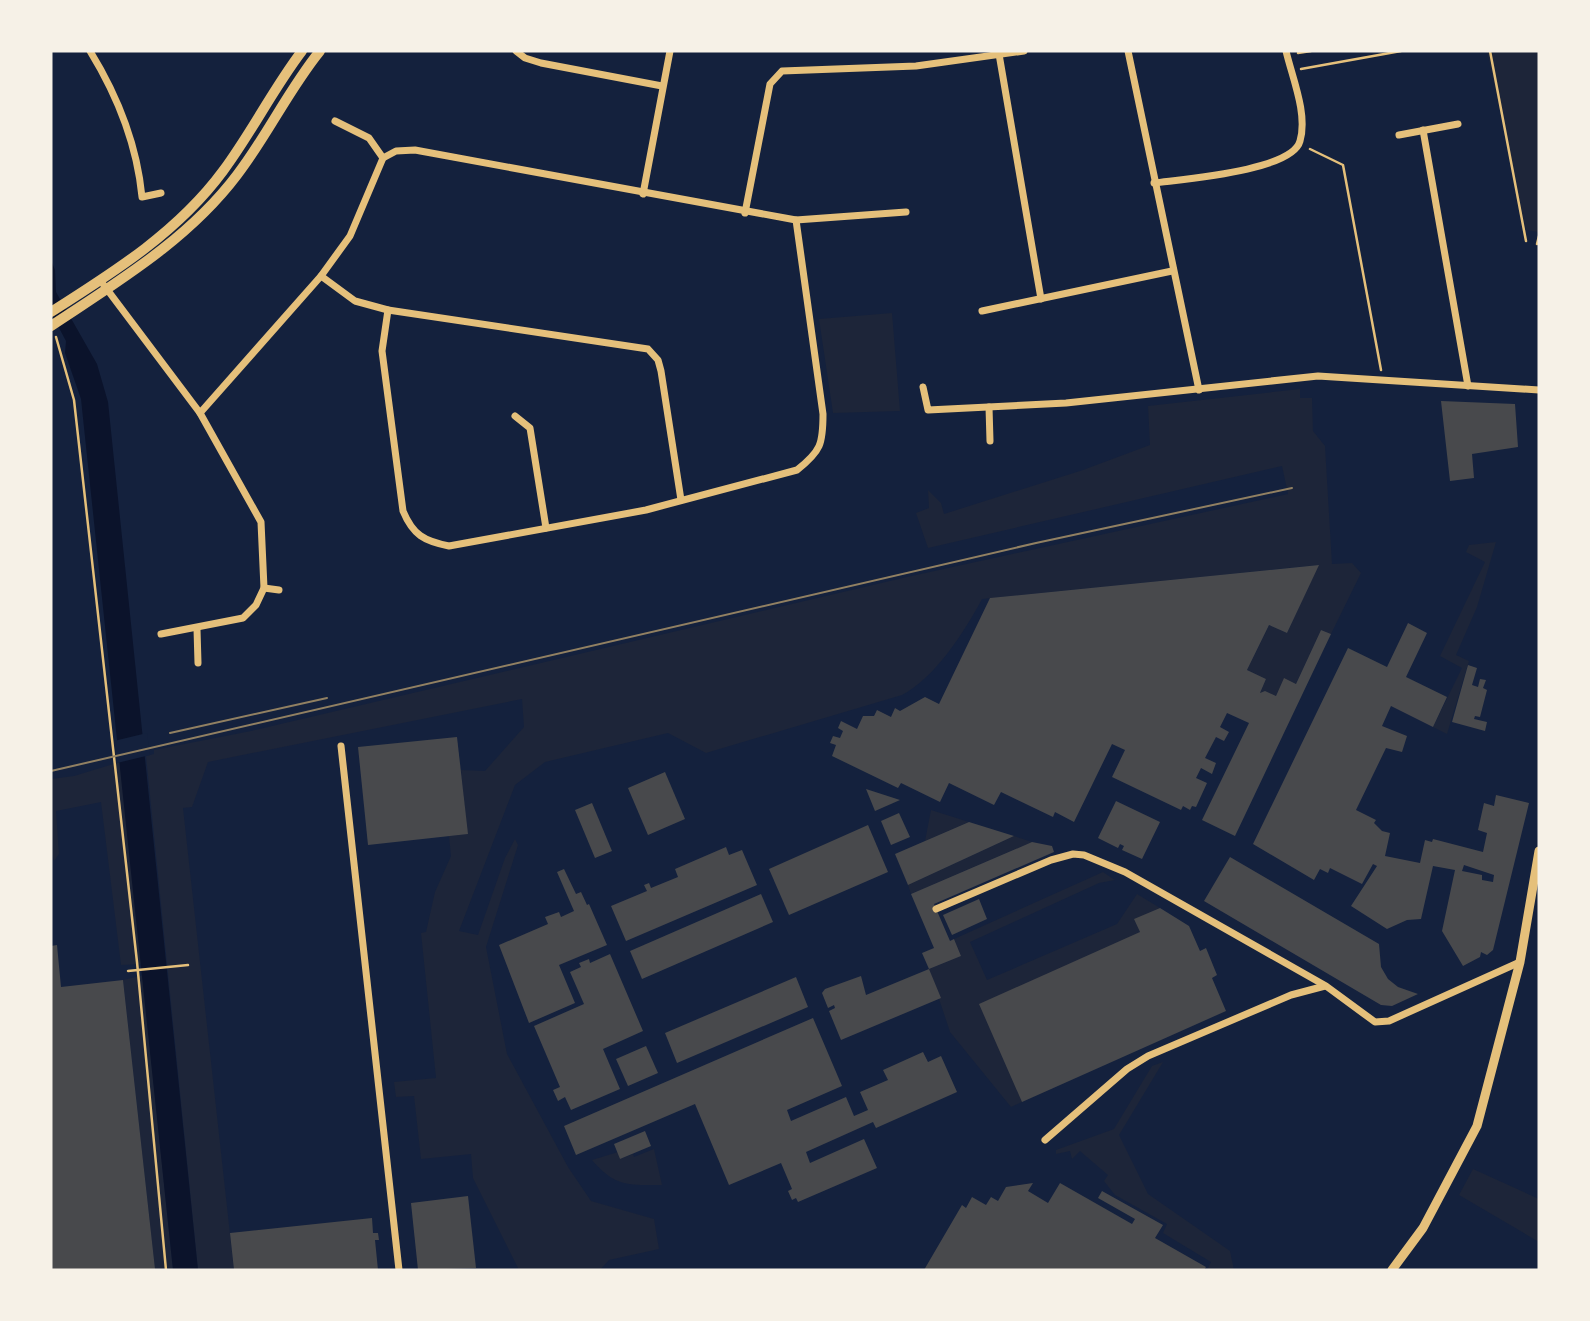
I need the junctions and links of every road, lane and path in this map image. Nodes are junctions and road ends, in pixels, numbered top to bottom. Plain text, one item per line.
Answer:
1 (90, 51) edge
2 (302, 51) edge
3 (320, 51) edge
4 (516, 51) edge
5 (670, 51) edge
6 (1024, 51) edge
7 (1128, 51) edge
8 (1286, 51) edge
9 (1401, 51) edge
10 (1490, 51) edge
11 (999, 54) junction
12 (1291, 71) junction
13 (662, 86) junction
14 (335, 121) dead end
15 (1458, 124) dead end
16 (1423, 130) junction
17 (1399, 135) dead end
18 (1300, 144) junction
19 (383, 158) junction
20 (1154, 183) junction
21 (161, 192) dead end
22 (643, 194) junction
23 (906, 212) dead end
24 (745, 213) junction
25 (796, 220) junction
26 (1539, 236) edge
27 (1526, 241) dead end
28 (1537, 244) dead end
29 (1172, 271) junction
30 (321, 276) junction
31 (104, 284) junction
32 (1041, 299) junction
33 (73, 304) junction
34 (388, 310) junction
35 (982, 311) dead end
36 (51, 312) edge
37 (51, 327) edge
38 (1383, 380) junction
39 (1468, 386) junction
40 (923, 387) dead end
41 (1199, 390) junction
42 (1539, 390) edge
43 (989, 407) junction
44 (200, 413) junction
45 (515, 416) dead end
46 (990, 441) dead end
47 (681, 500) junction
48 (547, 528) junction
49 (264, 588) junction
50 (279, 590) dead end
51 (197, 629) junction
52 (161, 634) dead end
53 (198, 663) dead end
54 (341, 746) dead end
55 (1539, 851) edge
56 (936, 909) dead end
57 (1520, 962) junction
58 (188, 965) dead end
59 (128, 971) dead end
60 (1326, 986) junction
61 (1045, 1140) dead end
62 (166, 1270) edge
63 (399, 1270) edge
64 (1392, 1270) edge

1 - 21 street
2 - 31 main road
3 - 31 main road
4 - 13 street
5 - 13 street
6 - 11 street
7 - 20 street
8 - 12 street
9 - 12 path
10 - 27 path
11 - 24 street
11 - 32 street
12 - 18 street
13 - 22 street
14 - 19 street
15 - 16 street
16 - 17 street
16 - 39 street
18 - 20 street
18 - 38 path
19 - 22 street
19 - 30 street
20 - 29 street
22 - 24 street
23 - 25 street
24 - 25 street
25 - 47 street
26 - 28 path
29 - 32 street
29 - 41 street
30 - 34 street
30 - 44 street
31 - 33 main road
31 - 44 street
32 - 35 street
33 - 36 main road
33 - 37 main road
34 - 47 street
34 - 48 street
37 - 62 path
38 - 39 street
38 - 41 street
39 - 42 street
40 - 43 street
41 - 43 street
43 - 46 street
44 - 49 street
45 - 48 street
47 - 48 street
49 - 50 street
49 - 51 street
51 - 52 street
51 - 53 street
54 - 63 street
55 - 57 street
56 - 60 street
57 - 60 street
57 - 64 street
58 - 59 path
60 - 61 street

